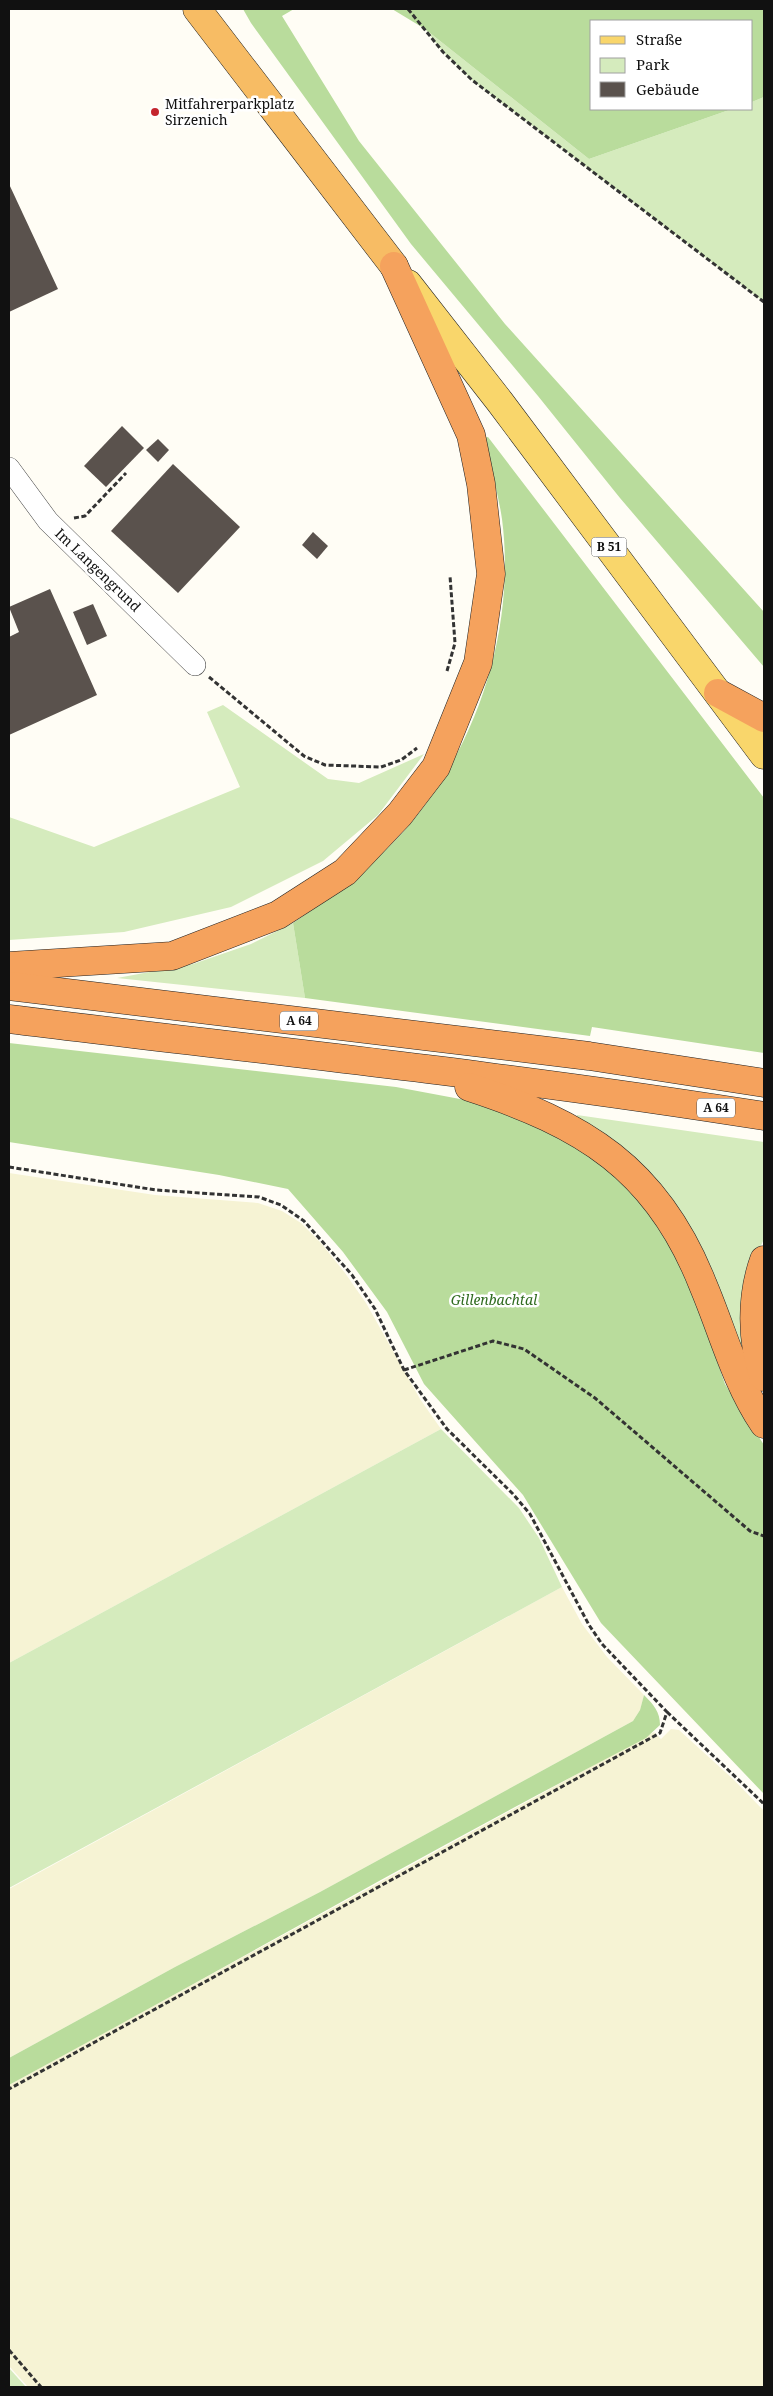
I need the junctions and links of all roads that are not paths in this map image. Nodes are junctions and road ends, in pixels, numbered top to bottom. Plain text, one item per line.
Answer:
1 (197, 9) edge
2 (394, 266) junction
3 (9, 468) edge
4 (195, 665) road end
5 (718, 693) junction
6 (764, 718) edge
7 (764, 755) edge
8 (9, 966) edge
9 (9, 986) edge
10 (9, 1019) edge
11 (403, 1066) junction
12 (764, 1083) edge
13 (764, 1116) edge
14 (764, 1260) edge
15 (764, 1377) edge
16 (764, 1424) edge

1 - 2 highway, B 51
2 - 5 main road, B 51
2 - 8 highway
3 - 4 street, Im Langengrund
5 - 6 highway
5 - 7 main road, B 51
9 - 12 highway, A 64
10 - 11 highway, A 64
11 - 13 highway, A 64
11 - 16 highway
14 - 15 highway

